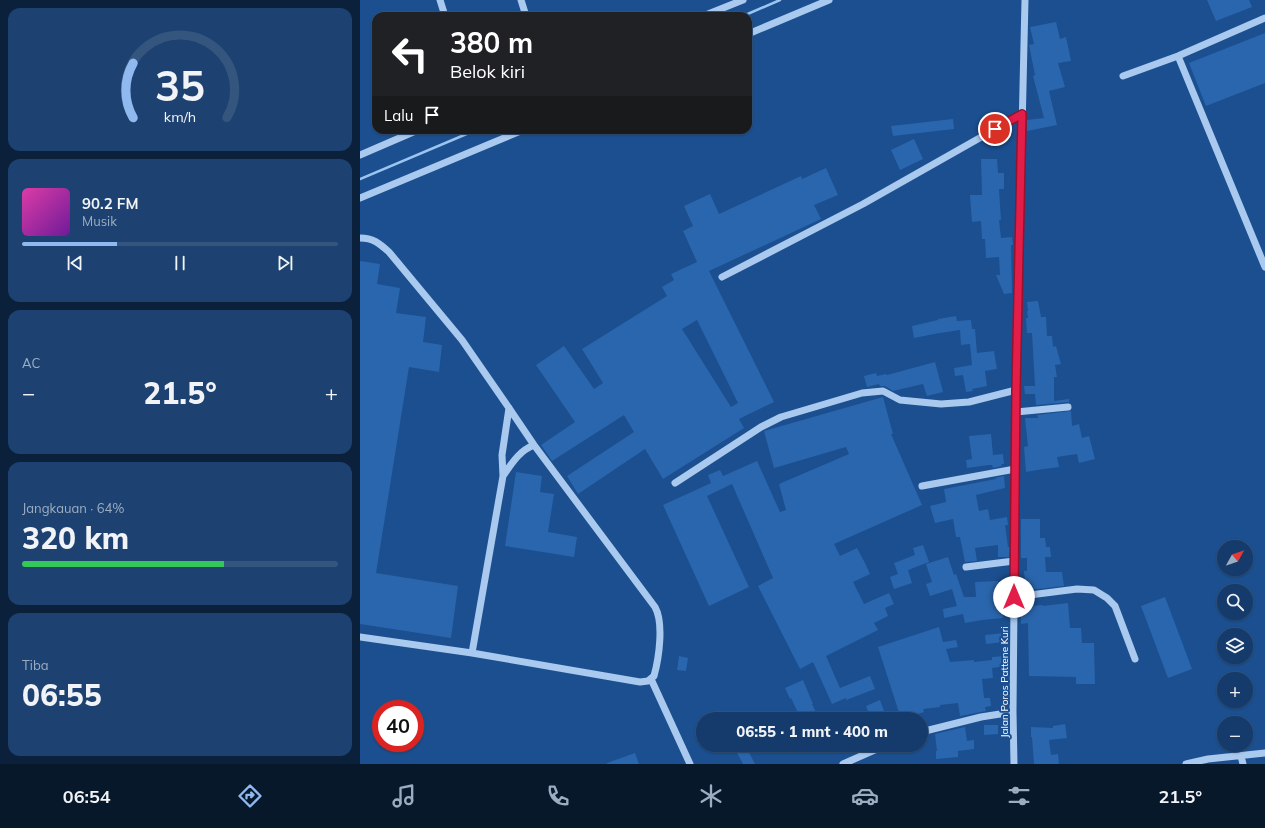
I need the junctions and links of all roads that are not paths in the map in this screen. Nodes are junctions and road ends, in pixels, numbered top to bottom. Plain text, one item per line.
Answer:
1 (440, 0) edge
2 (521, 0) edge
3 (743, 0) edge
4 (829, 0) edge
5 (1025, 0) edge
6 (444, 12) edge
7 (525, 12) edge
8 (713, 12) edge
9 (1265, 18) edge
10 (752, 32) edge
11 (1178, 56) junction
12 (1123, 76) dead end
13 (1022, 114) junction
14 (409, 134) edge
15 (514, 134) edge
16 (360, 155) edge
17 (360, 198) edge
18 (360, 238) edge
19 (1265, 266) edge
20 (722, 277) dead end
21 (1016, 390) junction
22 (1068, 407) dead end
23 (510, 408) junction
24 (1016, 412) junction
25 (534, 445) junction
26 (1015, 469) junction
27 (503, 476) junction
28 (675, 483) dead end
29 (922, 486) dead end
30 (1014, 561) junction
31 (966, 567) dead end
32 (1014, 597) junction
33 (360, 636) edge
34 (472, 653) junction
35 (1135, 659) dead end
36 (651, 679) junction
37 (1013, 712) junction
38 (928, 730) edge
39 (870, 752) edge
40 (1265, 753) edge
41 (1241, 756) junction
42 (690, 764) edge
43 (843, 764) edge
44 (1014, 764) edge
45 (1186, 764) edge
46 (1243, 764) edge

1 - 6 street
2 - 7 street
3 - 8 street
4 - 10 street
5 - 13 street, Jalan Poros Pattene Kuri
9 - 11 street
11 - 12 street
11 - 19 street
13 - 20 street
13 - 21 street, Jalan Poros Pattene Kuri
14 - 16 street
15 - 17 street
18 - 23 street
21 - 24 street, Jalan Poros Pattene Kuri
21 - 28 street
22 - 24 street
23 - 25 street
23 - 27 street
24 - 26 street, Jalan Poros Pattene Kuri
25 - 27 street
25 - 36 street
26 - 29 street
26 - 30 street, Jalan Poros Pattene Kuri
27 - 34 street
30 - 31 street
30 - 32 street, Jalan Poros Pattene Kuri
32 - 35 street
32 - 37 street, Jalan Poros Pattene Kuri
33 - 34 street
34 - 36 street
36 - 42 street
37 - 38 street
37 - 44 street, Jalan Poros Pattene Kuri
39 - 43 street
40 - 41 street
41 - 45 street
41 - 46 street

